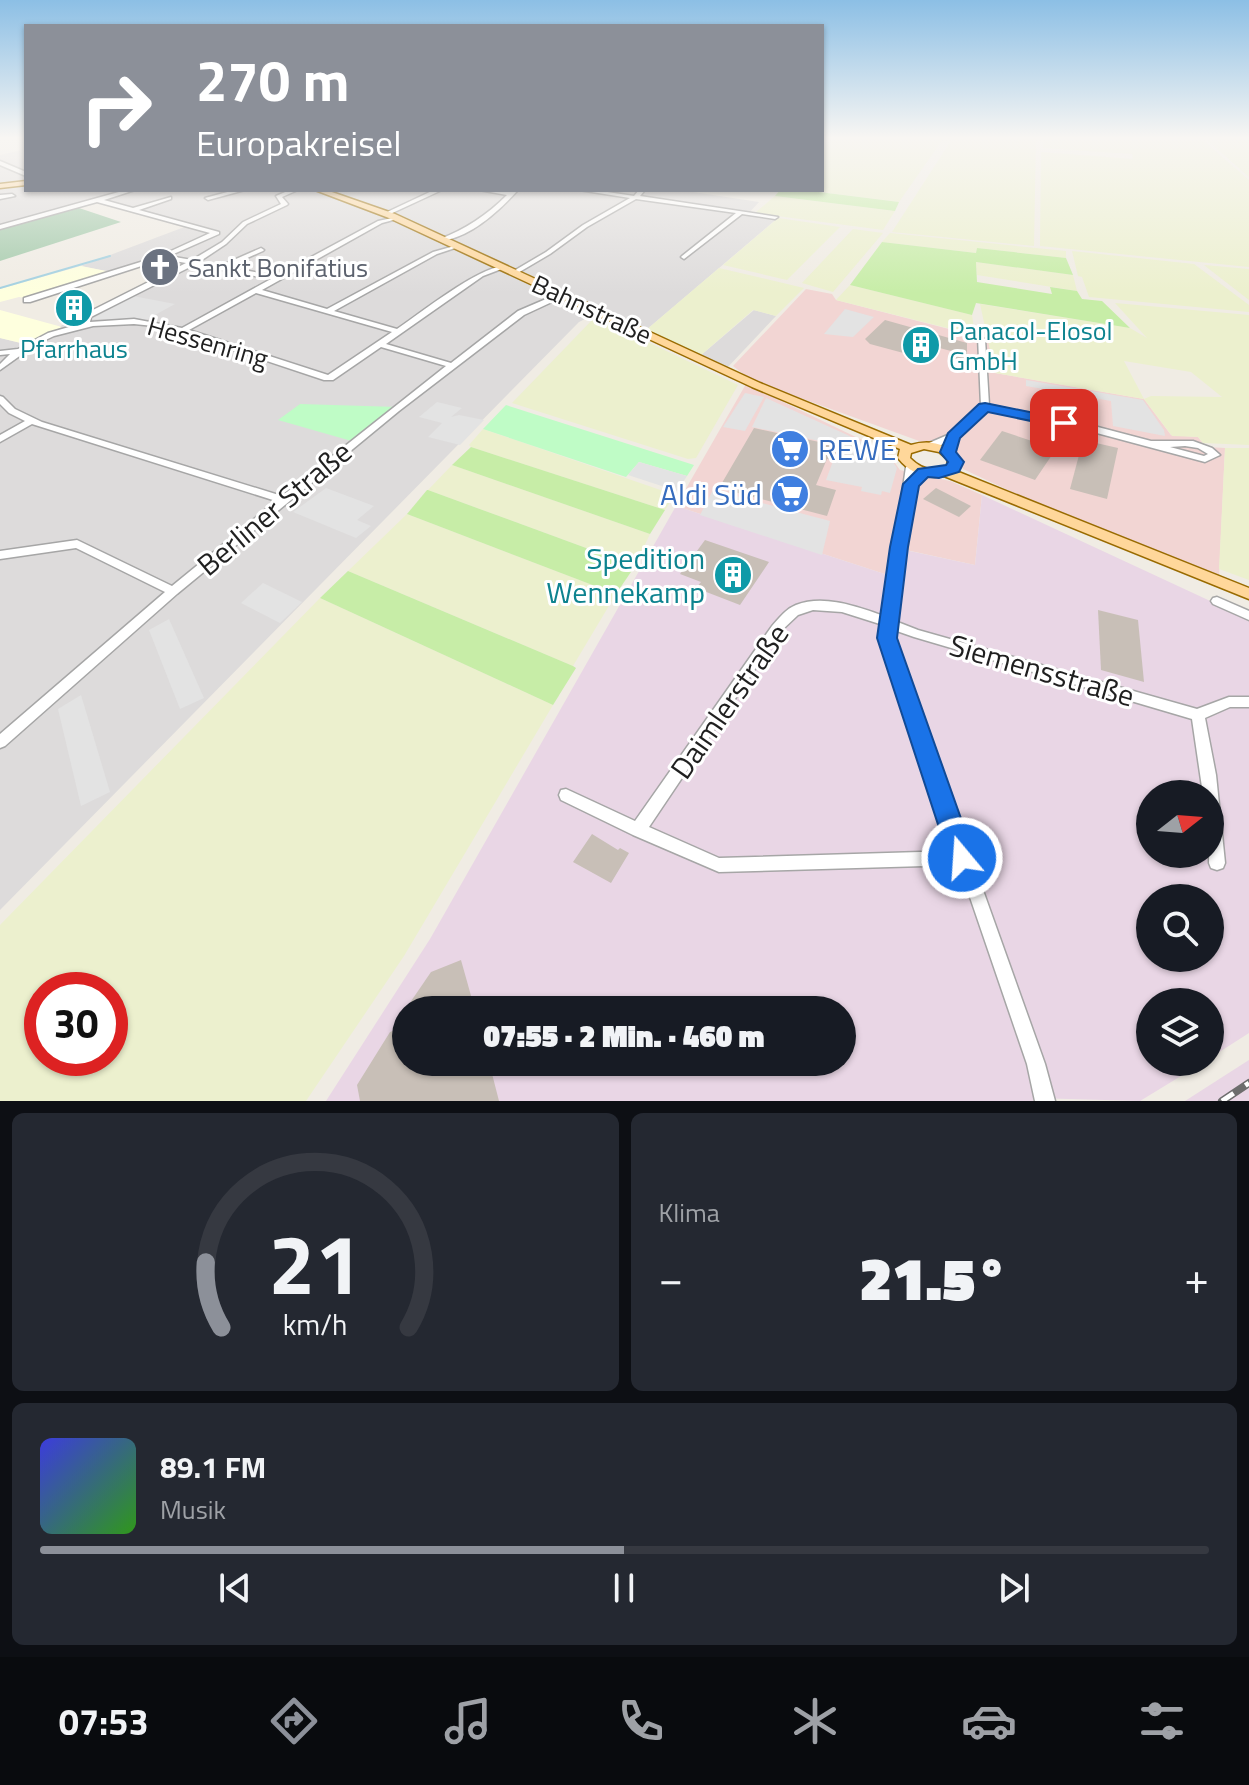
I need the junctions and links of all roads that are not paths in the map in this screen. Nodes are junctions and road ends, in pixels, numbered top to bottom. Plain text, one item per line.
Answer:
1 (125, 192) edge
2 (234, 192) edge
3 (290, 192) edge
4 (325, 192) edge
5 (435, 192) edge
6 (513, 192) edge
7 (597, 192) edge
8 (640, 192) edge
9 (12, 196) dead end
10 (0, 197) edge
11 (636, 197) junction
12 (169, 198) dead end
13 (208, 198) dead end
14 (98, 200) junction
15 (132, 211) junction
16 (741, 212) junction
17 (386, 214) junction
18 (775, 217) dead end
19 (0, 218) edge
20 (395, 218) junction
21 (18, 221) junction
22 (0, 227) edge
23 (215, 233) junction
24 (232, 235) junction
25 (442, 240) junction
26 (456, 246) junction
27 (261, 250) dead end
28 (162, 257) junction
29 (684, 257) dead end
30 (192, 263) junction
31 (502, 267) junction
32 (219, 268) junction
33 (514, 273) junction
34 (274, 278) junction
35 (254, 290) junction
36 (563, 295) junction
37 (27, 300) dead end
38 (330, 310) junction
39 (86, 325) junction
40 (182, 331) junction
41 (399, 332) junction
42 (981, 339) dead end
43 (382, 345) junction
44 (20, 351) junction
45 (0, 353) edge
46 (451, 365) junction
47 (1, 366) edge
48 (2, 404) edge
49 (985, 407) junction
50 (31, 421) junction
51 (953, 436) junction
52 (0, 439) edge
53 (1152, 444) junction
54 (932, 445) junction
55 (905, 451) junction
56 (948, 452) junction
57 (918, 469) junction
58 (950, 469) junction
59 (283, 500) junction
60 (0, 555) edge
61 (173, 591) junction
62 (1249, 594) edge
63 (1217, 601) dead end
64 (1249, 616) edge
65 (887, 622) junction
66 (1249, 702) edge
67 (1198, 715) junction
68 (0, 742) edge
69 (1209, 780) edge
70 (566, 795) dead end
71 (638, 830) junction
72 (962, 858) junction
73 (1045, 1101) edge

1 - 14 street
2 - 13 street
3 - 24 street
4 - 17 main road, Bahnstraße
5 - 17 street
6 - 25 street
7 - 11 street
8 - 11 street
9 - 10 street
11 - 16 street
11 - 33 street
12 - 15 street
14 - 15 street
14 - 21 street
15 - 23 street
16 - 18 street
16 - 29 street
17 - 20 main road, Bahnstraße
19 - 21 street
20 - 25 main road, Bahnstraße
20 - 34 street
21 - 22 street
23 - 24 street
23 - 28 street
24 - 30 street
25 - 26 main road, Bahnstraße
26 - 31 main road, Bahnstraße
26 - 38 street
27 - 32 street
28 - 30 street
28 - 37 street
30 - 32 street
30 - 39 street
31 - 33 main road, Bahnstraße
31 - 41 street
32 - 34 street
33 - 36 main road, Bahnstraße
34 - 35 street
35 - 38 street
35 - 40 street
36 - 46 street, Berliner Straße
36 - 55 main road, Bahnstraße
38 - 41 street
39 - 40 street, Hessenring
39 - 44 street, Hessenring
40 - 43 street, Hessenring
41 - 43 street
42 - 49 street
43 - 46 street
44 - 45 street
44 - 47 street, Hessenring
46 - 59 street, Berliner Straße
48 - 50 street
49 - 51 street
49 - 53 street
50 - 52 street
50 - 59 street
51 - 54 street
51 - 56 street
53 - 53 street
54 - 55 main road
54 - 56 main road
55 - 57 main road
56 - 58 main road
57 - 58 main road
57 - 65 street
58 - 62 main road
59 - 61 street, Berliner Straße
60 - 61 street
61 - 68 street, Berliner Straße
63 - 64 street
65 - 67 street, Siemensstraße
65 - 71 street, Daimlerstraße
65 - 72 street
66 - 67 street
67 - 69 street
70 - 71 street
71 - 72 street
72 - 73 street

